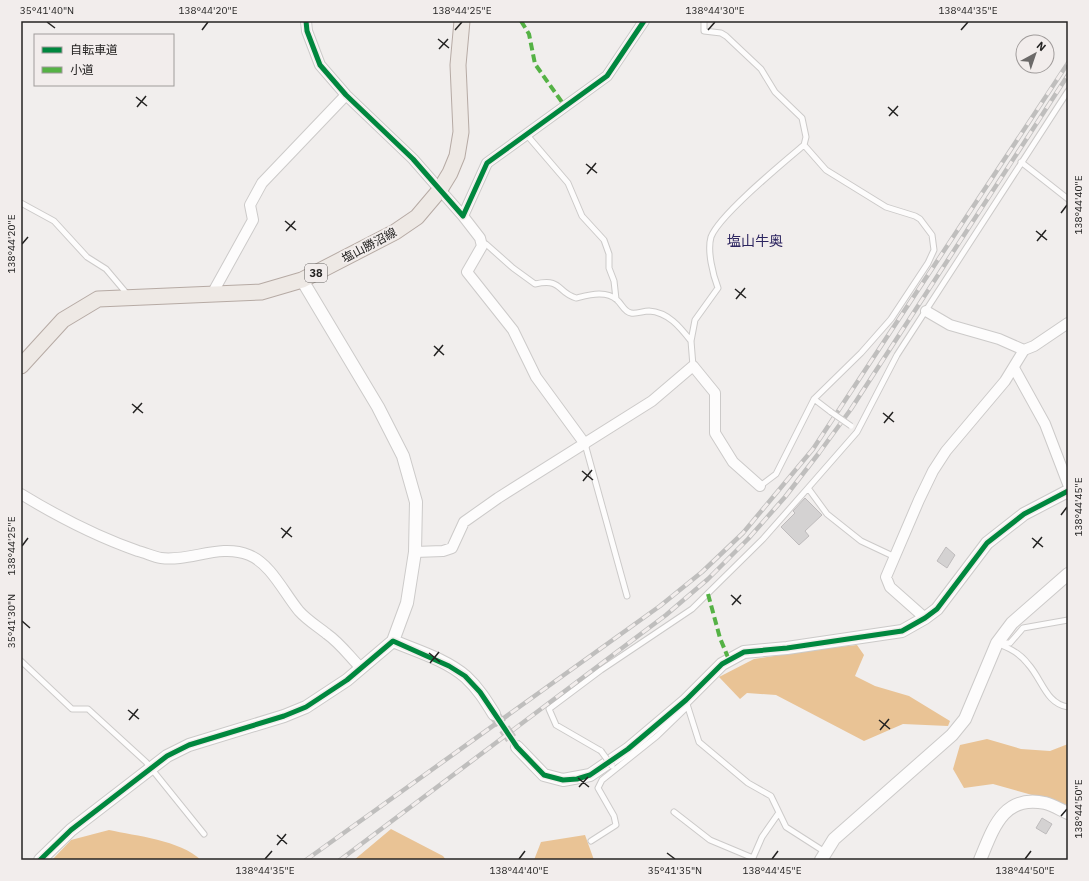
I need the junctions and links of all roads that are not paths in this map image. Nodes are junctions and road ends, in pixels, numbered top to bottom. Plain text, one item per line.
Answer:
1 (306, 21) edge
2 (462, 21) edge
3 (644, 21) edge
4 (704, 21) edge
5 (1068, 91) edge
6 (346, 95) junction
7 (526, 134) junction
8 (804, 145) junction
9 (1021, 162) junction
10 (439, 191) junction
11 (1068, 199) edge
12 (21, 203) edge
13 (463, 216) junction
14 (481, 242) junction
15 (302, 280) junction
16 (212, 294) junction
17 (129, 297) junction
18 (616, 299) junction
19 (926, 311) junction
20 (1068, 323) edge
21 (691, 340) junction
22 (1024, 350) junction
23 (21, 366) edge
24 (692, 366) junction
25 (1014, 368) junction
26 (814, 399) junction
27 (857, 432) junction
28 (585, 444) junction
29 (1068, 484) edge
30 (760, 486) joint
31 (808, 488) junction
32 (1068, 491) edge
33 (21, 494) edge
34 (415, 552) junction
35 (895, 557) junction
36 (1068, 574) edge
37 (627, 596) dead end
38 (925, 618) junction
39 (1068, 620) edge
40 (393, 641) junction
41 (997, 643) junction
42 (21, 661) edge
43 (361, 668) junction
44 (686, 704) junction
45 (1068, 708) edge
46 (494, 714) tunnel mouth
47 (517, 747) tunnel mouth
48 (613, 767) junction
49 (151, 768) junction
50 (674, 812) dead end
51 (1068, 813) edge
52 (778, 814) junction
53 (204, 834) dead end
54 (591, 841) dead end
55 (823, 856) edge
56 (752, 859) edge
57 (40, 860) edge
58 (980, 860) edge

1 - 6 street
2 - 10 main road, 塩山勝沼線 / 38
3 - 7 street
4 - 8 lane
5 - 9 lane
6 - 10 street
6 - 16 street
7 - 13 street
7 - 18 lane
8 - 21 lane
8 - 26 lane
9 - 11 lane
9 - 19 lane
10 - 13 street
10 - 15 main road, 塩山勝沼線 / 38
12 - 17 lane
13 - 14 street
14 - 18 lane
14 - 28 street
15 - 16 main road, 塩山勝沼線 / 38
15 - 34 street
16 - 17 main road, 塩山勝沼線 / 38
17 - 23 main road, 塩山勝沼線 / 38
18 - 21 lane
19 - 22 street
19 - 27 lane
20 - 22 street
21 - 24 lane
22 - 25 street
24 - 28 street
24 - 30 street
25 - 29 street
25 - 35 street
26 - 27 lane, bridge
26 - 30 lane
27 - 31 lane
28 - 34 street
28 - 37 lane
31 - 35 lane
31 - 48 lane, bridge
32 - 38 street
33 - 43 street
34 - 40 street
35 - 38 street
36 - 41 street
38 - 44 street
39 - 41 lane
40 - 43 street
40 - 46 street
41 - 45 lane
41 - 55 street
42 - 49 lane
43 - 49 street
44 - 47 street
44 - 48 lane
44 - 52 lane
48 - 54 lane
49 - 53 lane
49 - 57 street
50 - 56 lane
51 - 58 street
52 - 55 lane
52 - 56 lane

